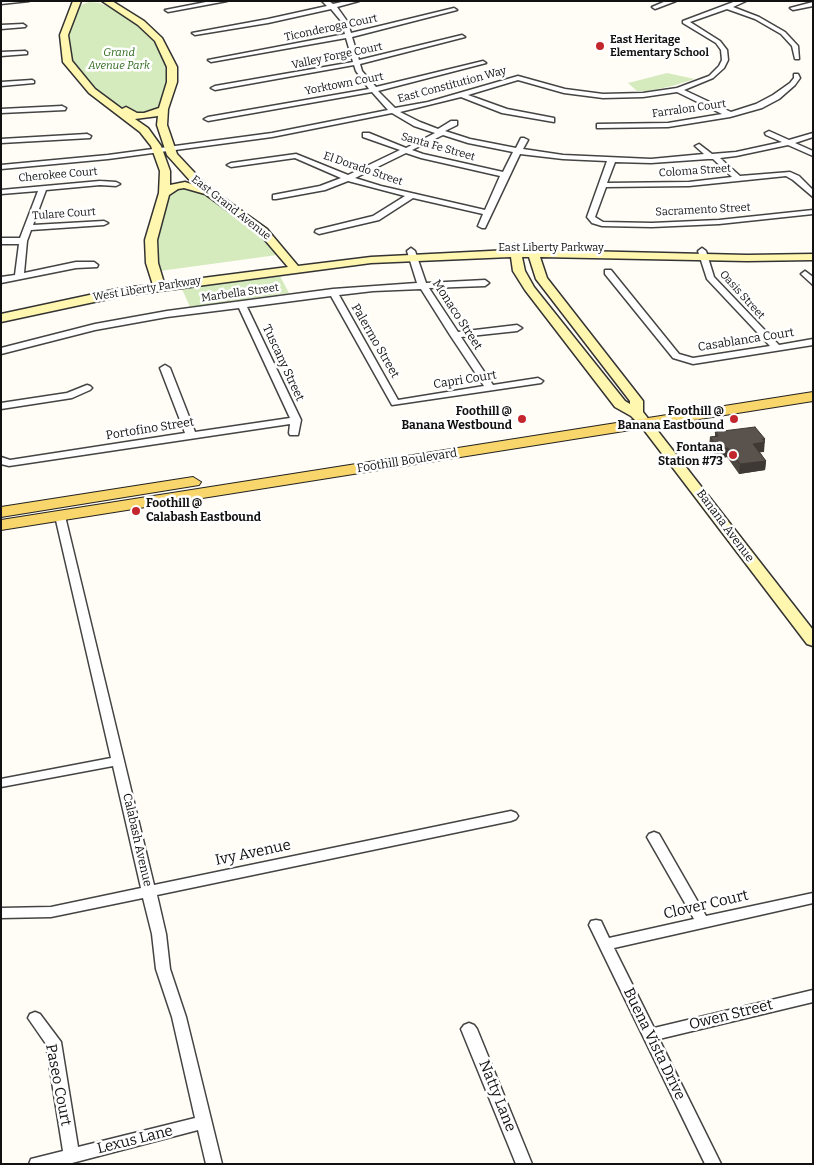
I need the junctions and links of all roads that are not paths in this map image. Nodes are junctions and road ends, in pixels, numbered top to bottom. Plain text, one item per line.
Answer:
1 (26, 1) edge
2 (85, 1) edge
3 (98, 1) edge
4 (106, 1) edge
5 (224, 1) edge
6 (325, 1) edge
7 (356, 1) edge
8 (673, 1) edge
9 (743, 1) edge
10 (1, 2) edge
11 (811, 3) edge
12 (77, 4) edge
13 (333, 7) junction
14 (655, 7) dead end
15 (728, 7) junction
16 (118, 8) junction
17 (793, 8) dead end
18 (168, 10) dead end
19 (454, 10) dead end
20 (23, 26) dead end
21 (1, 27) edge
22 (195, 33) dead end
23 (350, 35) junction
24 (462, 37) dead end
25 (25, 53) dead end
26 (1, 54) edge
27 (797, 58) dead end
28 (212, 60) dead end
29 (356, 63) junction
30 (483, 63) dead end
31 (796, 75) dead end
32 (32, 82) dead end
33 (1, 84) edge
34 (215, 88) dead end
35 (372, 90) junction
36 (678, 90) junction
37 (462, 95) junction
38 (114, 107) junction
39 (62, 108) dead end
40 (163, 109) junction
41 (1, 112) edge
42 (394, 112) junction
43 (730, 115) junction
44 (208, 119) dead end
45 (551, 120) dead end
46 (454, 123) dead end
47 (600, 126) dead end
48 (440, 132) junction
49 (769, 133) dead end
50 (366, 135) dead end
51 (813, 135) edge
52 (87, 136) dead end
53 (524, 140) dead end
54 (1, 142) edge
55 (790, 143) junction
56 (699, 146) dead end
57 (170, 149) junction
58 (616, 149) dead end
59 (158, 151) junction
60 (405, 151) junction
61 (518, 151) junction
62 (813, 154) edge
63 (713, 157) junction
64 (613, 161) junction
65 (1, 166) edge
66 (231, 166) dead end
67 (505, 175) junction
68 (348, 178) junction
69 (739, 180) junction
70 (116, 184) dead end
71 (603, 185) junction
72 (43, 188) junction
73 (1, 192) edge
74 (164, 193) junction
75 (813, 194) edge
76 (214, 195) junction
77 (276, 197) dead end
78 (410, 197) junction
79 (813, 212) edge
80 (488, 213) junction
81 (104, 223) dead end
82 (482, 226) dead end
83 (27, 228) junction
84 (319, 232) dead end
85 (1, 241) edge
86 (23, 241) junction
87 (515, 250) junction
88 (533, 250) junction
89 (813, 250) edge
90 (412, 254) junction
91 (702, 255) junction
92 (813, 257) edge
93 (94, 265) dead end
94 (292, 265) junction
95 (608, 272) dead end
96 (805, 274) dead end
97 (19, 276) junction
98 (1, 280) edge
99 (813, 282) edge
100 (158, 283) junction
101 (485, 283) dead end
102 (422, 284) junction
103 (332, 292) junction
104 (242, 304) junction
105 (1, 311) edge
106 (1, 318) edge
107 (517, 328) dead end
108 (455, 335) junction
109 (813, 342) edge
110 (776, 347) junction
111 (1, 351) edge
112 (165, 368) dead end
113 (538, 381) dead end
114 (813, 384) edge
115 (87, 388) dead end
116 (490, 388) junction
117 (813, 396) edge
118 (396, 403) joint
119 (1, 406) edge
120 (641, 418) junction
121 (296, 420) junction
122 (294, 433) dead end
123 (191, 435) junction
124 (5, 461) edge
125 (1, 512) edge
126 (60, 516) junction
127 (1, 525) edge
128 (811, 635) edge
129 (118, 761) junction
130 (1, 783) edge
131 (511, 816) dead end
132 (654, 837) dead end
133 (149, 892) junction
134 (813, 898) edge
135 (1, 913) edge
136 (703, 923) junction
137 (596, 925) dead end
138 (606, 944) junction
139 (813, 996) edge
140 (35, 1018) dead end
141 (469, 1029) dead end
142 (650, 1035) junction
143 (204, 1122) junction
144 (72, 1156) junction
145 (38, 1164) edge
146 (214, 1164) edge
147 (524, 1164) edge
148 (712, 1164) edge

1 - 10 street
2 - 12 street
3 - 16 street
4 - 16 street, East Grand Avenue
5 - 18 street
6 - 13 street
7 - 13 street
8 - 14 street
9 - 15 street, East Constitution Way
11 - 17 street
12 - 38 street
13 - 22 street
13 - 23 street
15 - 27 street
15 - 36 street, East Constitution Way
16 - 40 street, East Grand Avenue
19 - 23 street, Ticonderoga Court
20 - 21 street
23 - 28 street, Ticonderoga Court
23 - 29 street
24 - 29 street, Valley Forge Court
25 - 26 street
29 - 34 street, Valley Forge Court
29 - 35 street
30 - 35 street, Yorktown Court
31 - 43 street, Farralon Court
32 - 33 street
35 - 42 street
35 - 44 street, Yorktown Court
36 - 37 street, East Constitution Way
36 - 43 street
37 - 42 street, East Constitution Way
37 - 45 street
38 - 40 street
38 - 59 street
39 - 41 street
40 - 57 street, East Grand Avenue
42 - 48 street
42 - 57 street, East Constitution Way
43 - 47 street, Farralon Court
46 - 48 street
48 - 60 street
48 - 61 street
49 - 55 street
50 - 60 street, Santa Fe Street
51 - 55 street
52 - 54 street
53 - 61 street
55 - 62 street
55 - 63 street
56 - 63 street
57 - 59 street, East Constitution Way
57 - 76 street, East Grand Avenue
58 - 64 street
59 - 65 street, East Constitution Way
59 - 74 street
60 - 67 street, Santa Fe Street
60 - 68 street
61 - 64 street
61 - 67 street
63 - 64 street
63 - 69 street
64 - 71 street
66 - 68 street, El Dorado Street
67 - 80 street
68 - 77 street
68 - 78 street, El Dorado Street
69 - 71 street, Coloma Street
69 - 75 street, Coloma Street
70 - 72 street, Cherokee Court
71 - 79 street, Sacramento Street
72 - 73 street, Cherokee Court
72 - 83 street
74 - 76 street
74 - 100 street
76 - 94 street, East Grand Avenue
78 - 80 street, El Dorado Street
78 - 84 street
80 - 82 street
81 - 83 street, Tulare Court
83 - 86 street
85 - 86 street
86 - 97 street
87 - 88 street, East Liberty Parkway
87 - 90 street, East Liberty Parkway
87 - 120 street, Banana Avenue
88 - 91 street, East Liberty Parkway
88 - 120 street, Banana Avenue
89 - 91 street, East Liberty Parkway
90 - 94 street, East Liberty Parkway
90 - 102 street, Monaco Street
91 - 92 street, East Liberty Parkway
91 - 110 street, Oasis Street
93 - 97 street
94 - 100 street, West Liberty Parkway
95 - 110 street, Casablanca Court
96 - 99 street
97 - 98 street
100 - 105 street, West Liberty Parkway
100 - 106 street, West Liberty Parkway
101 - 102 street, Marbella Street
102 - 103 street, Marbella Street
102 - 108 street, Monaco Street
103 - 104 street, Marbella Street
103 - 118 street, Palermo Street
104 - 111 street, Marbella Street
104 - 121 street, Tuscany Street
107 - 108 street
108 - 116 street, Monaco Street
109 - 110 street, Casablanca Court
112 - 123 street
113 - 116 street, Capri Court
114 - 120 main road, Foothill Boulevard
115 - 119 street
116 - 118 street, Capri Court
117 - 120 main road, Foothill Boulevard
120 - 125 main road, Foothill Boulevard
120 - 126 main road, Foothill Boulevard
120 - 128 street, Banana Avenue
121 - 122 street, Tuscany Street
121 - 123 street, Portofino Street
123 - 124 street, Portofino Street
126 - 127 main road, Foothill Boulevard
126 - 129 street, Calabash Avenue
129 - 130 street
129 - 133 street, Calabash Avenue
131 - 133 street, Ivy Avenue
132 - 136 street
133 - 135 street, Ivy Avenue
133 - 143 street, Calabash Avenue
134 - 136 street, Clover Court
136 - 138 street, Clover Court
137 - 138 street, Buena Vista Drive
138 - 142 street, Buena Vista Drive
139 - 142 street, Owen Street
140 - 144 street, Paseo Court
141 - 147 street, Natty Lane
142 - 148 street, Buena Vista Drive
143 - 144 street, Lexus Lane
143 - 146 street, Calabash Avenue
144 - 145 street, Lexus Lane

